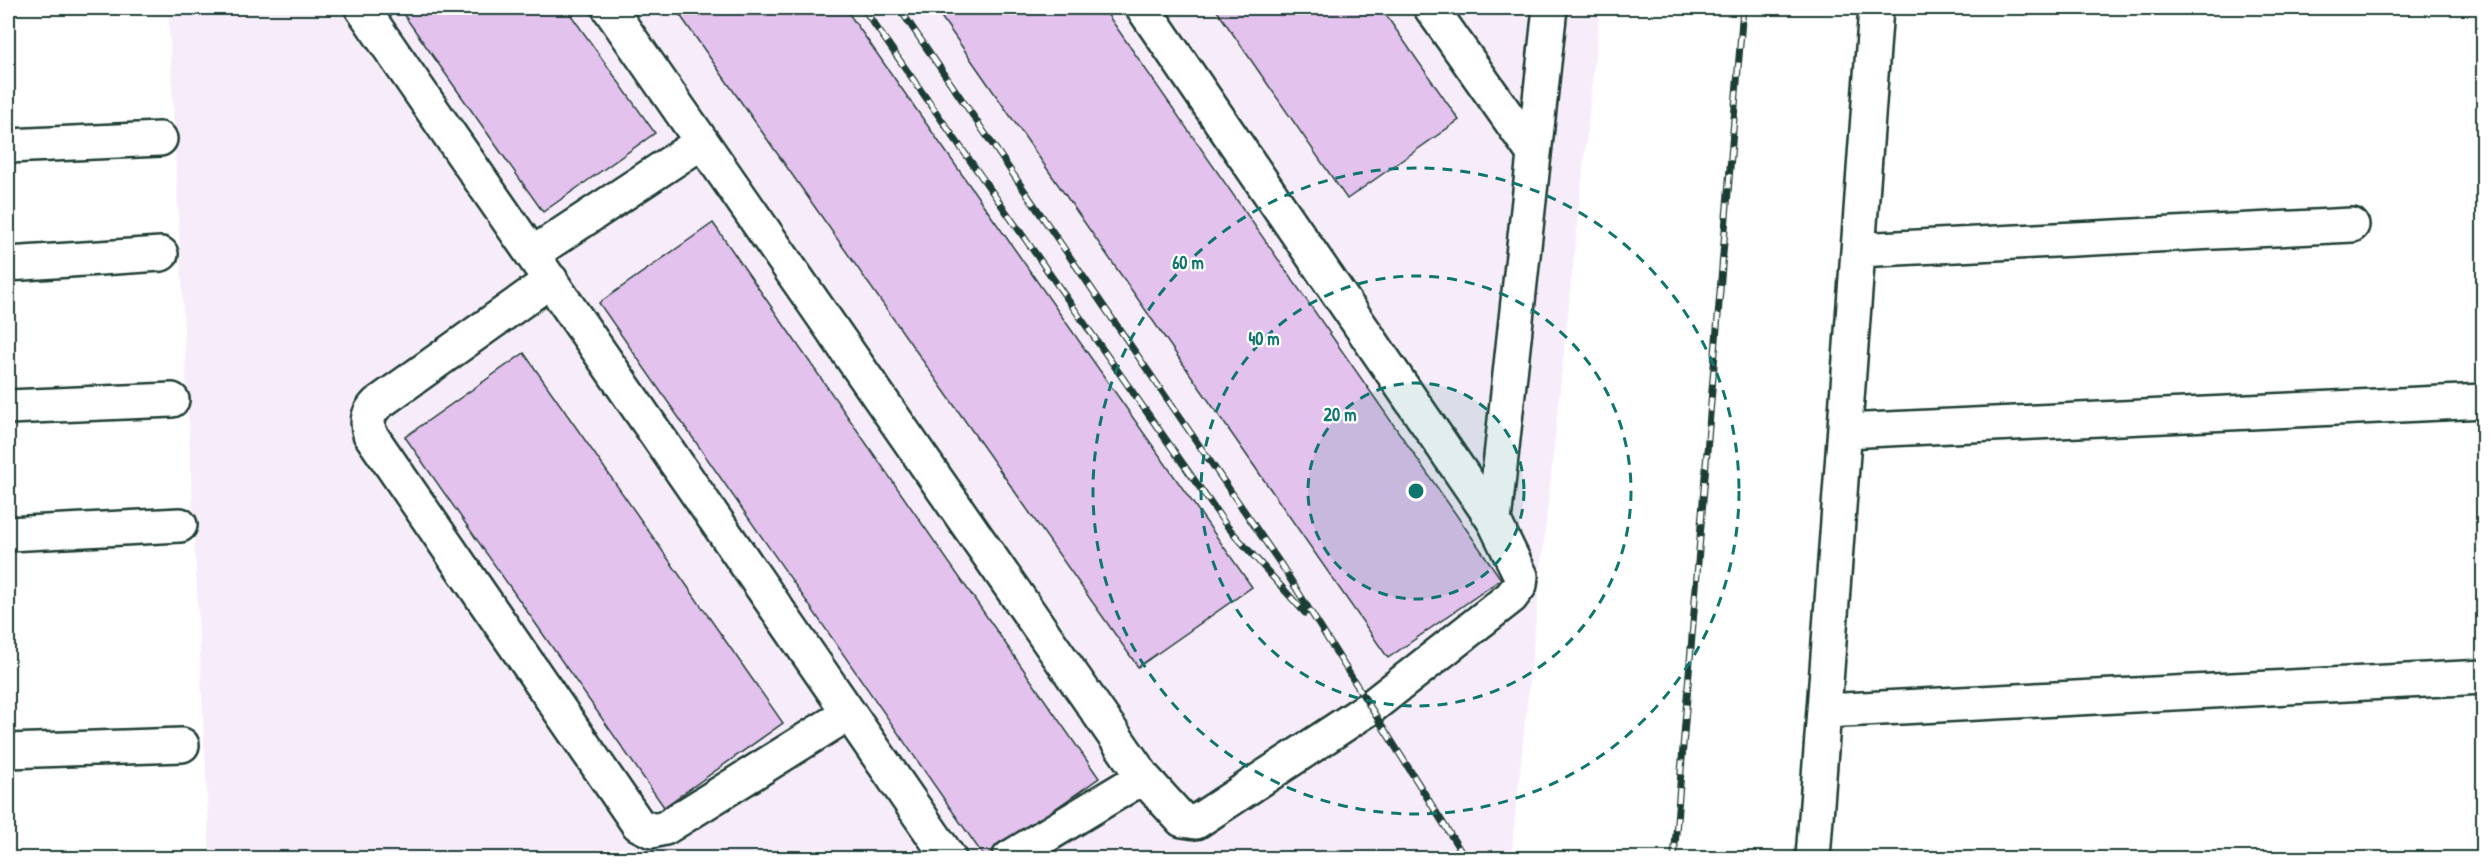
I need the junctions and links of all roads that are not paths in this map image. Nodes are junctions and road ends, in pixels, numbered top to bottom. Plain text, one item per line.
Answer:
1 (362, 8) edge
2 (609, 8) edge
3 (1143, 8) edge
4 (1431, 8) edge
5 (1550, 8) edge
6 (1876, 8) edge
7 (160, 139) dead end
8 (702, 142) junction
9 (8, 146) edge
10 (1534, 154) junction
11 (2352, 225) dead end
12 (1858, 250) junction
13 (161, 254) dead end
14 (8, 264) edge
15 (542, 267) junction
16 (172, 400) dead end
17 (2484, 400) edge
18 (8, 407) edge
19 (1845, 431) junction
20 (1494, 521) junction
21 (180, 525) dead end
22 (8, 534) edge
23 (2484, 677) edge
24 (1824, 711) junction
25 (849, 713) junction
26 (182, 745) dead end
27 (8, 751) edge
28 (1143, 777) junction
29 (949, 858) edge
30 (1009, 858) edge
31 (1813, 858) edge

1 - 15 street
2 - 8 street
3 - 20 street
4 - 10 street
5 - 10 street
6 - 12 street
7 - 9 street
8 - 15 street
8 - 28 street
10 - 20 street
11 - 12 street
12 - 19 street
13 - 14 street
15 - 25 street
15 - 25 street
16 - 18 street
17 - 19 street
19 - 24 street
20 - 28 street
21 - 22 street
23 - 24 street
24 - 31 street
25 - 29 street
26 - 27 street
28 - 30 street

